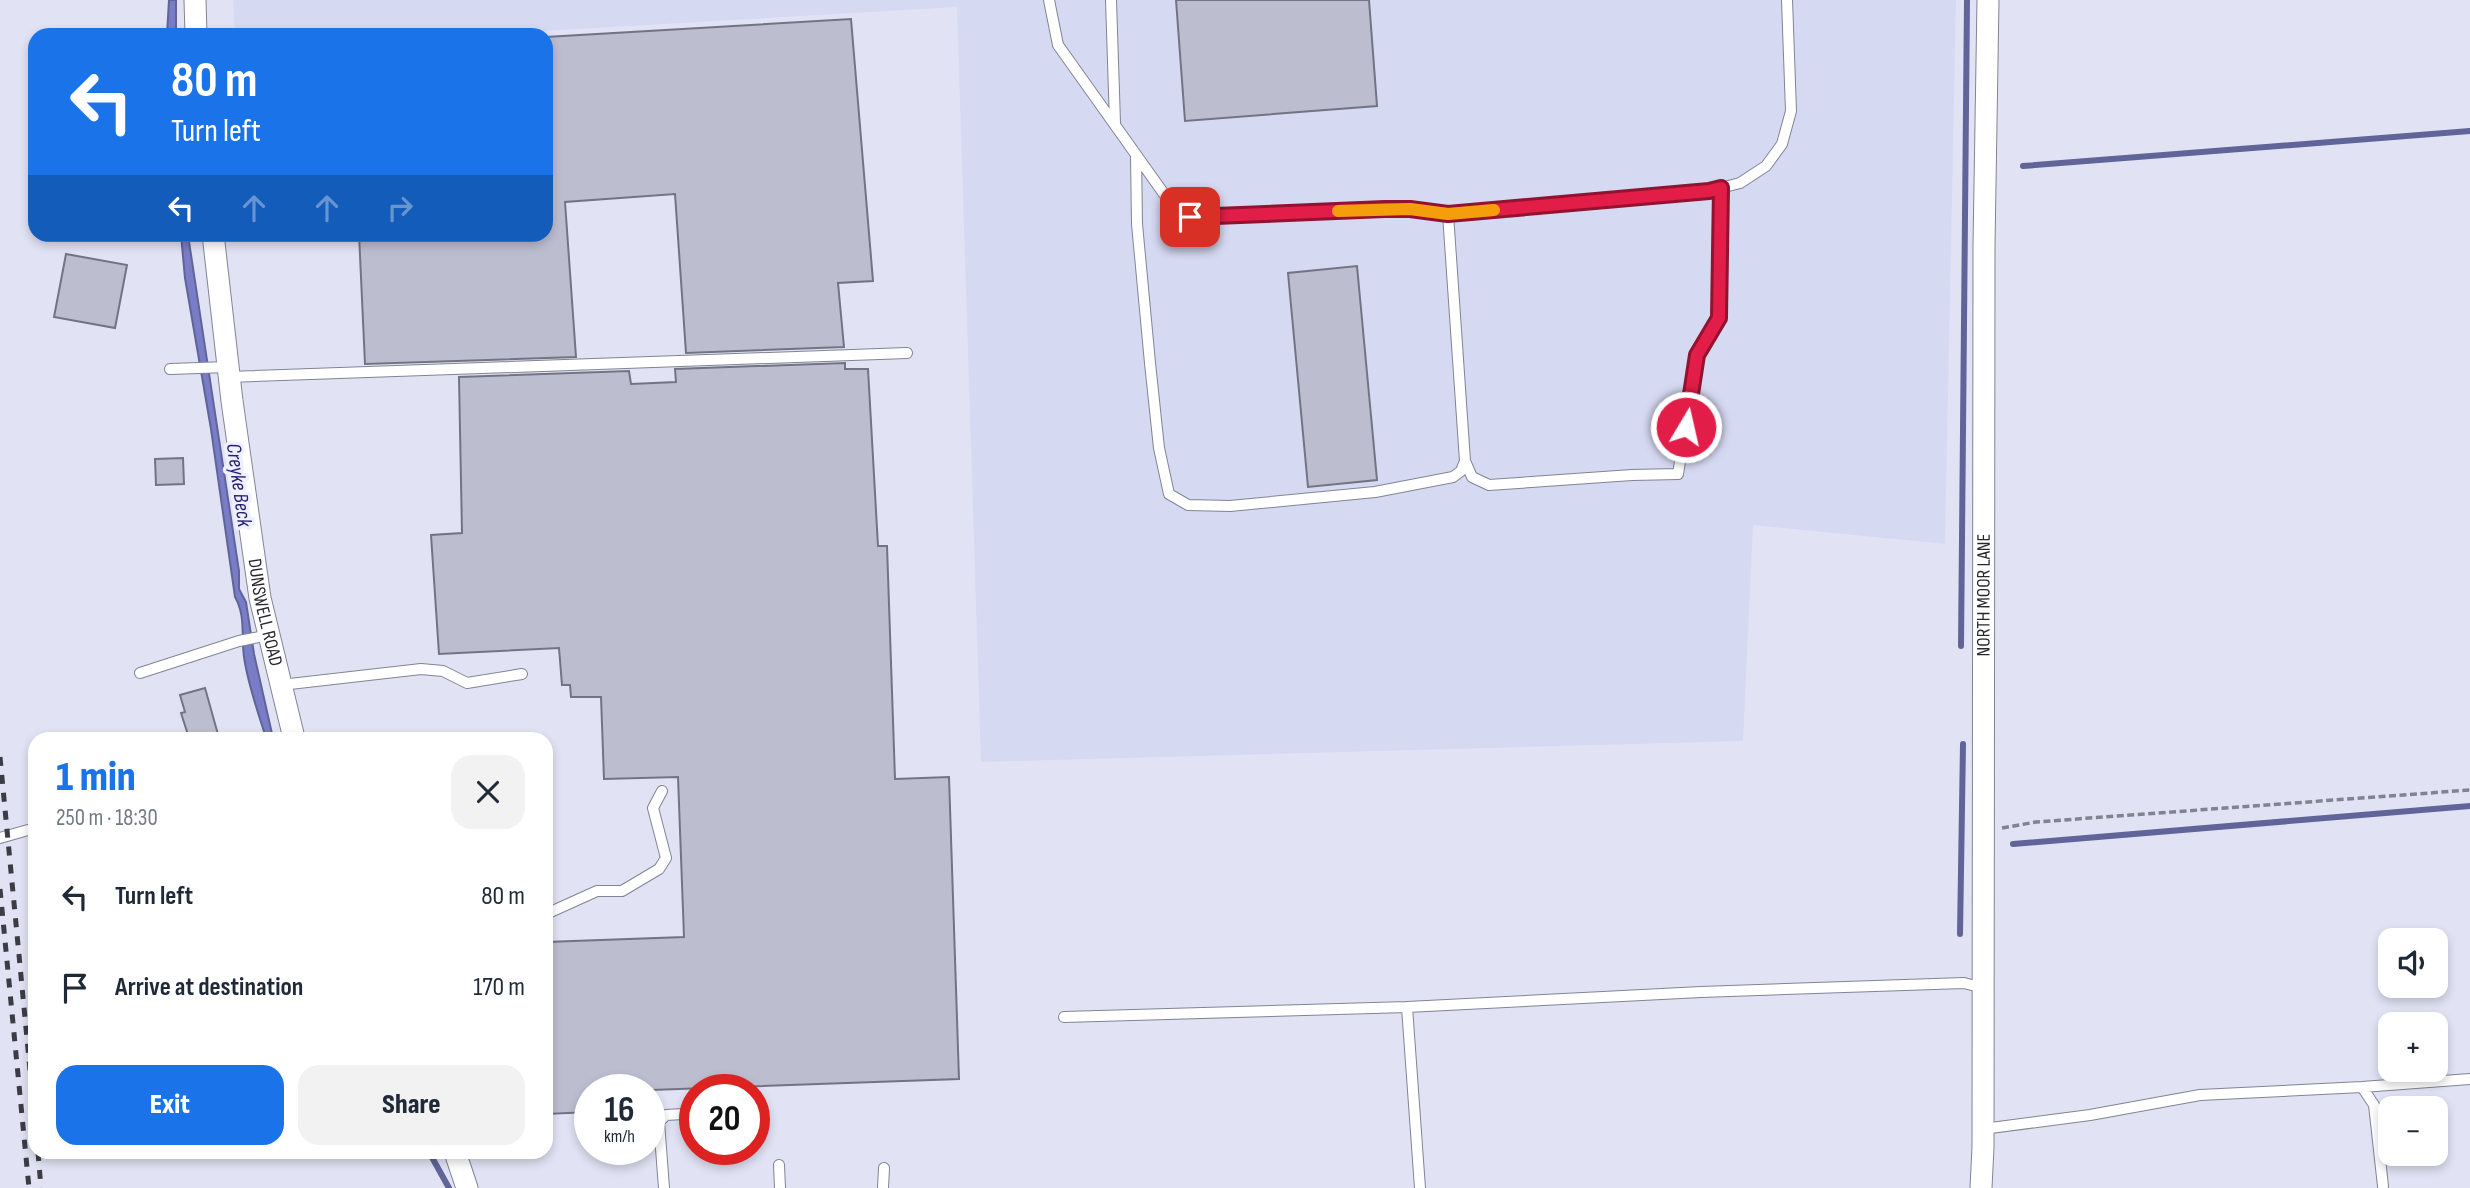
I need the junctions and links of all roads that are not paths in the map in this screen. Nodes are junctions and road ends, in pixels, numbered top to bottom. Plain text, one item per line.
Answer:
1 (195, 0) edge
2 (1049, 0) edge
3 (1111, 0) edge
4 (1787, 0) edge
5 (1988, 0) edge
6 (196, 28) edge
7 (1115, 125) junction
8 (1136, 155) junction
9 (1721, 188) junction
10 (1448, 214) junction
11 (214, 242) edge
12 (907, 354) dead end
13 (170, 369) dead end
14 (223, 371) junction
15 (1465, 461) junction
16 (263, 636) junction
17 (140, 673) dead end
18 (522, 674) dead end
19 (281, 685) junction
20 (293, 732) edge
21 (662, 791) dead end
22 (28, 830) edge
23 (0, 838) edge
24 (553, 911) edge
25 (1983, 988) junction
26 (1407, 1007) junction
27 (1064, 1017) dead end
28 (2470, 1079) edge
29 (2361, 1087) junction
30 (679, 1114) edge
31 (1983, 1129) junction
32 (457, 1159) edge
33 (779, 1165) dead end
34 (884, 1168) dead end
35 (2383, 1185) dead end
36 (467, 1188) edge
37 (664, 1188) edge
38 (780, 1188) edge
39 (883, 1188) edge
40 (1420, 1188) edge
41 (1981, 1188) edge

1 - 6 street
2 - 7 lane
3 - 7 lane
4 - 9 lane
5 - 25 street, NORTH MOOR LANE
7 - 8 lane
8 - 10 lane
8 - 15 lane
9 - 10 lane
9 - 15 lane
10 - 15 lane
11 - 14 street, DUNSWELL ROAD
12 - 14 lane
13 - 14 lane
14 - 16 street, DUNSWELL ROAD
16 - 17 lane
16 - 19 street, DUNSWELL ROAD
18 - 19 lane
19 - 20 street, DUNSWELL ROAD
21 - 24 lane
22 - 23 lane
25 - 26 lane
25 - 31 street, NORTH MOOR LANE
26 - 27 lane
26 - 40 lane
28 - 29 lane
29 - 31 lane
29 - 35 lane
30 - 37 lane
31 - 41 street, NORTH MOOR LANE
32 - 36 street
33 - 38 lane
34 - 39 lane

